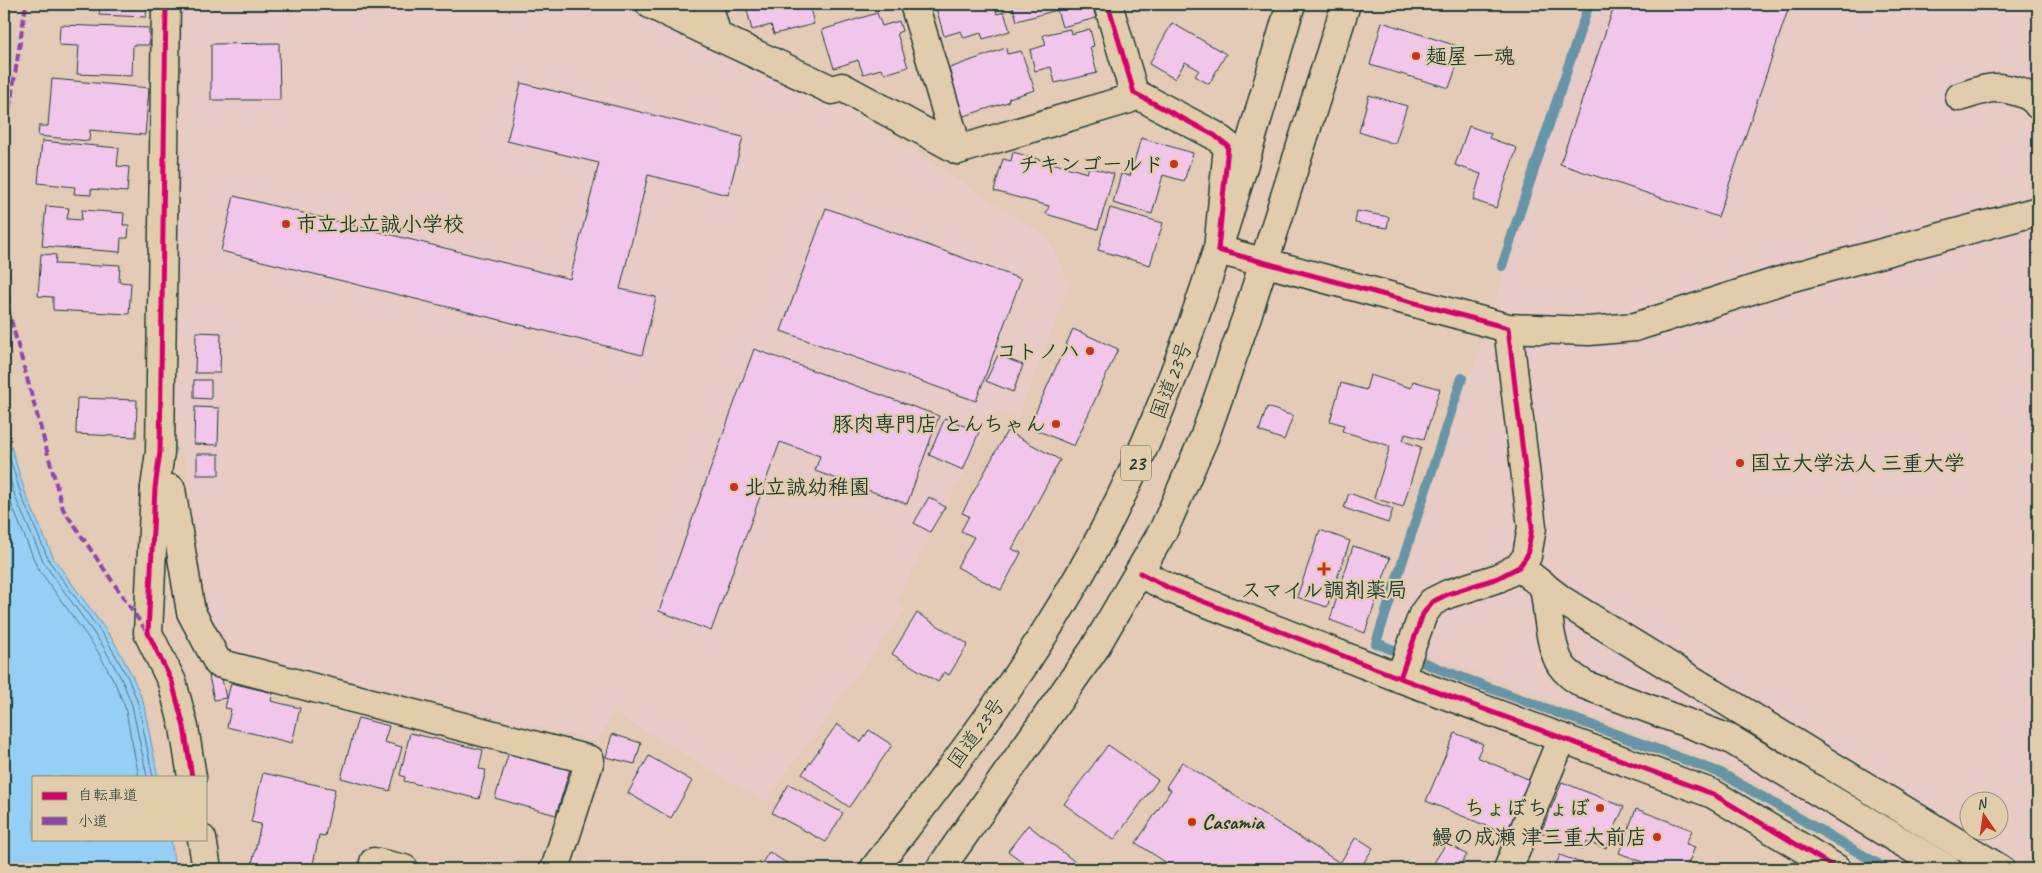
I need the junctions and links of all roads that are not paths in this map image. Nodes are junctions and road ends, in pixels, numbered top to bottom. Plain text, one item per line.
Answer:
1 (166, 4) edge
2 (650, 4) edge
3 (708, 4) edge
4 (914, 4) edge
5 (1108, 4) edge
6 (1291, 4) edge
7 (1346, 4) edge
8 (717, 36) junction
9 (1134, 93) junction
10 (1960, 97) dead end
11 (2038, 105) edge
12 (958, 150) junction
13 (2038, 211) edge
14 (1218, 250) junction
15 (1264, 264) junction
16 (1508, 328) junction
17 (155, 488) junction
18 (1519, 567) junction
19 (1140, 573) junction
20 (1544, 586) junction
21 (1400, 678) junction
22 (1562, 738) junction
23 (192, 776) edge
24 (202, 840) edge
25 (374, 862) dead end
26 (1831, 868) edge
27 (207, 869) edge
28 (404, 869) edge
29 (555, 869) edge
30 (874, 869) edge
31 (940, 869) edge
32 (1508, 869) edge
33 (1948, 869) edge
34 (2000, 869) edge

1 - 17 main road
2 - 8 main road
3 - 8 main road
4 - 12 main road
5 - 9 main road
6 - 14 main road, 国道23号 / 23
7 - 15 main road, 23
8 - 12 main road
9 - 12 main road
9 - 14 main road
10 - 11 main road
13 - 16 main road
14 - 15 main road
14 - 30 main road, 国道23号 / 23
15 - 16 main road
15 - 19 main road, 23
16 - 18 main road
17 - 23 main road
17 - 29 main road
18 - 20 main road
18 - 21 main road
19 - 21 main road
19 - 31 main road, 23
20 - 33 main road
20 - 34 main road
21 - 22 main road
22 - 26 main road
22 - 32 main road
24 - 27 main road
25 - 28 main road

